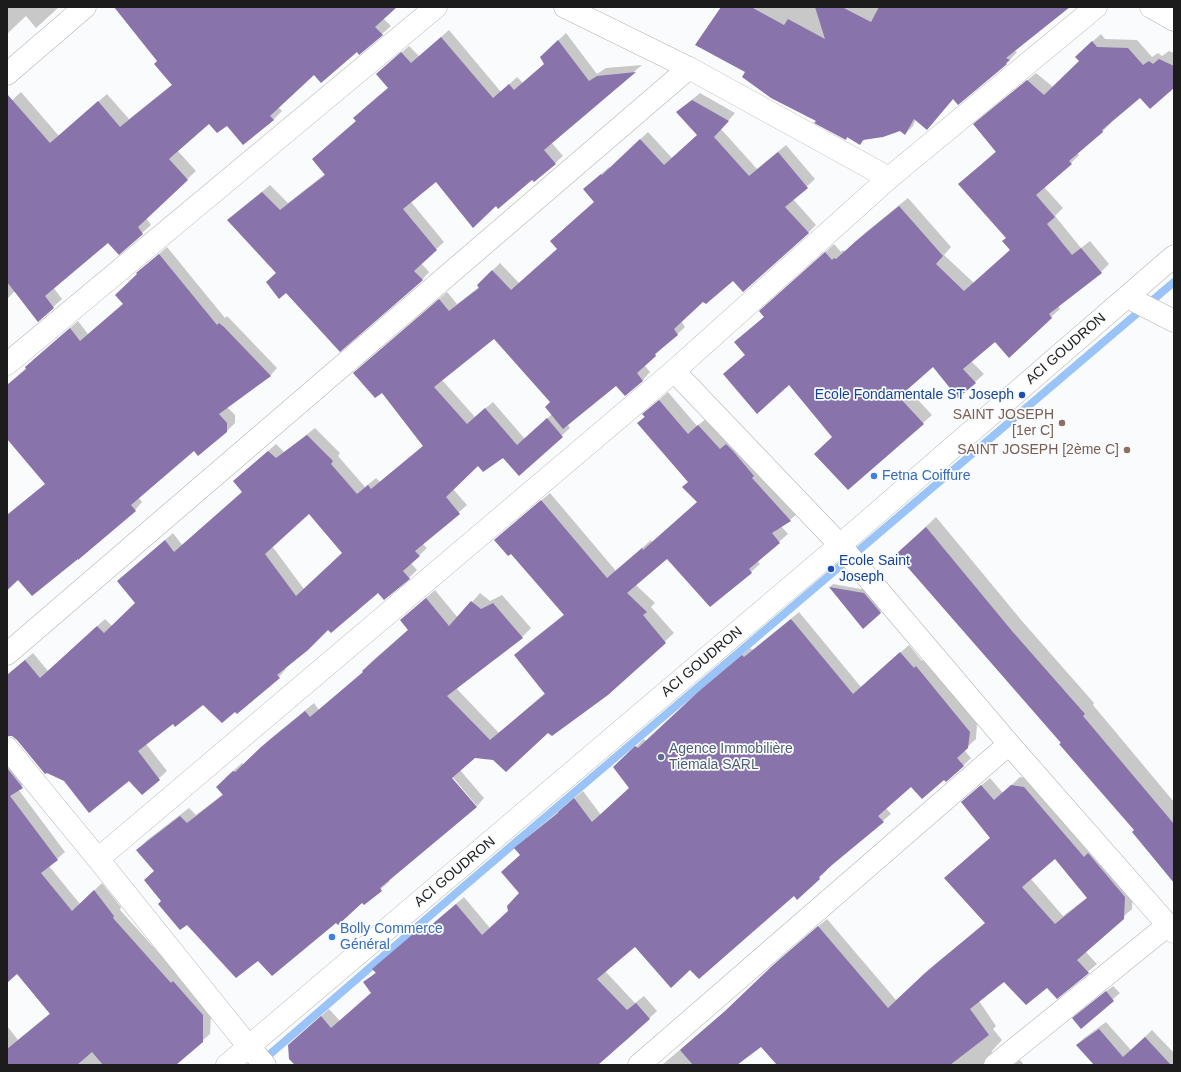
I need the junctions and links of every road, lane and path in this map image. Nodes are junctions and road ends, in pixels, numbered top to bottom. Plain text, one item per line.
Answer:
1 (86, 7) edge
2 (436, 7) edge
3 (565, 7) edge
4 (1096, 7) edge
5 (1151, 7) edge
6 (1174, 20) edge
7 (689, 68) junction
8 (7, 74) edge
9 (889, 178) junction
10 (1174, 256) edge
11 (1127, 296) junction
12 (1174, 321) edge
13 (7, 364) edge
14 (674, 371) junction
15 (840, 544) junction
16 (7, 654) edge
17 (1009, 744) junction
18 (7, 748) edge
19 (98, 859) junction
20 (1171, 928) edge
21 (249, 1047) junction
22 (227, 1065) edge
23 (265, 1065) edge
24 (639, 1065) edge
25 (994, 1065) edge

1 - 8 street
2 - 13 street
3 - 7 street
4 - 9 street
5 - 6 street
7 - 9 street
7 - 16 street
9 - 14 street
10 - 11 street, ACI GOUDRON
11 - 12 street
11 - 15 street, ACI GOUDRON
14 - 15 street
14 - 19 street
15 - 17 street
15 - 21 street, ACI GOUDRON
17 - 20 street
17 - 24 street
18 - 19 street
19 - 21 street
20 - 25 street
21 - 22 street, ACI GOUDRON
21 - 23 street

